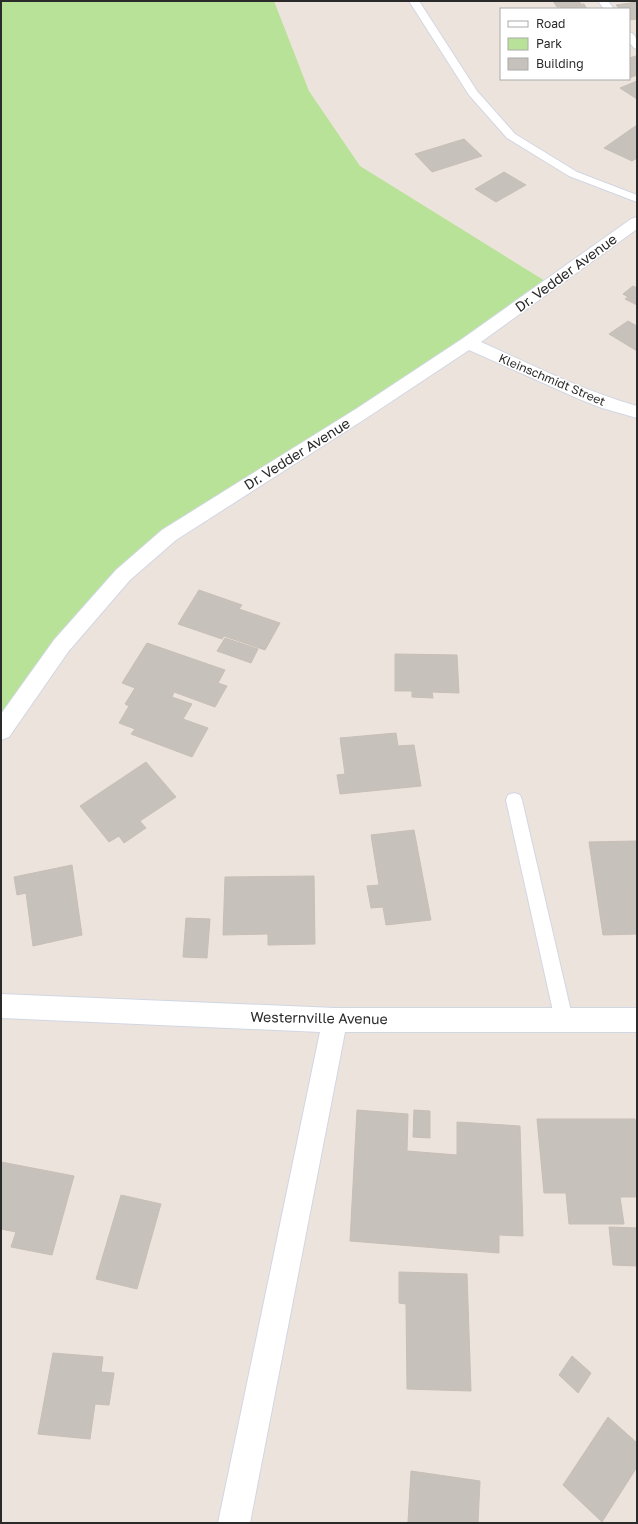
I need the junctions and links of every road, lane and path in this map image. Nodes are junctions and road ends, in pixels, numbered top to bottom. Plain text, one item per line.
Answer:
1 (414, 1) edge
2 (630, 36) edge
3 (637, 46) edge
4 (637, 199) edge
5 (637, 222) edge
6 (468, 344) junction
7 (637, 412) edge
8 (1, 731) edge
9 (514, 800) dead end
10 (1, 1006) edge
11 (334, 1020) junction
12 (564, 1020) junction
13 (637, 1020) edge
14 (234, 1523) edge

1 - 4 lane
2 - 3 lane
5 - 6 street, Dr. Vedder Avenue
6 - 7 street, Kleinschmidt Street
6 - 8 street, Dr. Vedder Avenue
9 - 12 lane
10 - 11 street, Westernville Avenue
11 - 12 street, Westernville Avenue
11 - 14 street
12 - 13 street, Westernville Avenue

